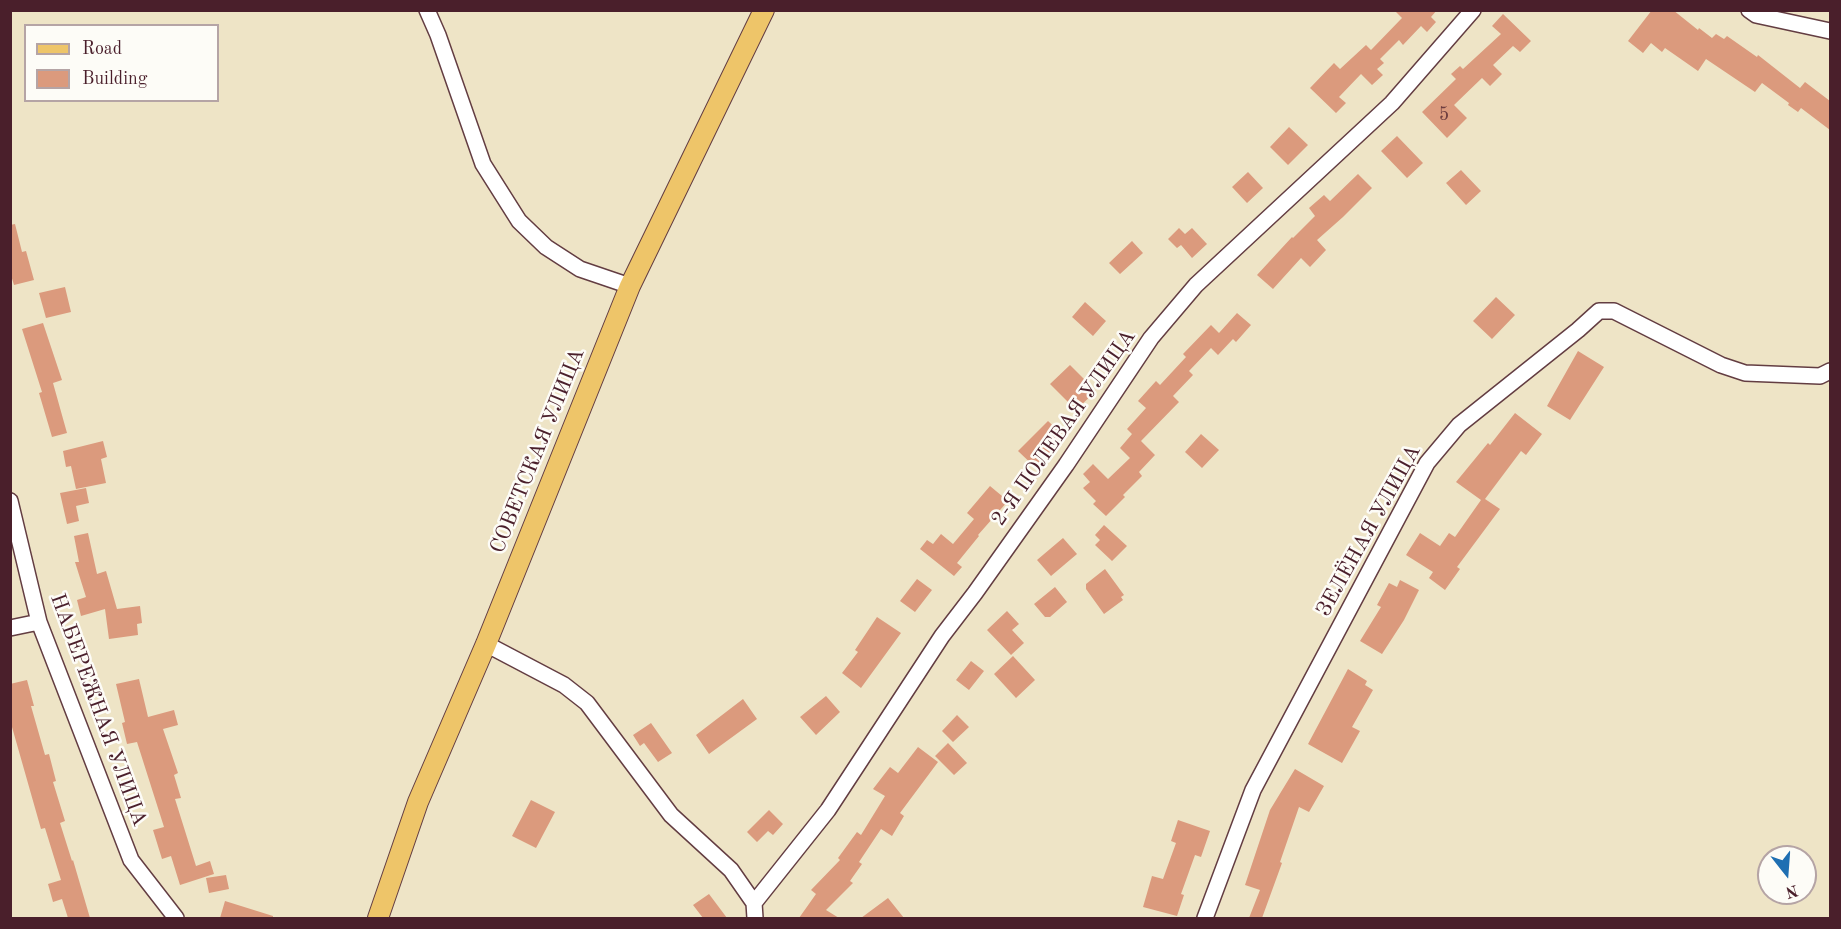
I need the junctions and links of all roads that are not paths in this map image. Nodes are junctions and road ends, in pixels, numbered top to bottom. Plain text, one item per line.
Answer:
1 (427, 10) edge
2 (764, 10) edge
3 (1473, 10) edge
4 (1749, 10) edge
5 (1830, 31) edge
6 (630, 286) junction
7 (1830, 371) edge
8 (10, 501) edge
9 (39, 622) junction
10 (10, 628) edge
11 (486, 644) junction
12 (754, 911) edge
13 (176, 918) edge
14 (378, 918) edge
15 (1205, 918) edge

1 - 6 street
2 - 6 main road, СОВЕТСКАЯ УЛИЦА
3 - 12 street, 2-Я ПОЛЕВАЯ УЛИЦА
4 - 5 street
6 - 11 main road, СОВЕТСКАЯ УЛИЦА
7 - 15 street, ЗЕЛЁНАЯ УЛИЦА
8 - 9 street, НАБЕРЕЖНАЯ УЛИЦА
9 - 10 street
9 - 13 street, НАБЕРЕЖНАЯ УЛИЦА
11 - 12 street
11 - 14 main road, СОВЕТСКАЯ УЛИЦА

